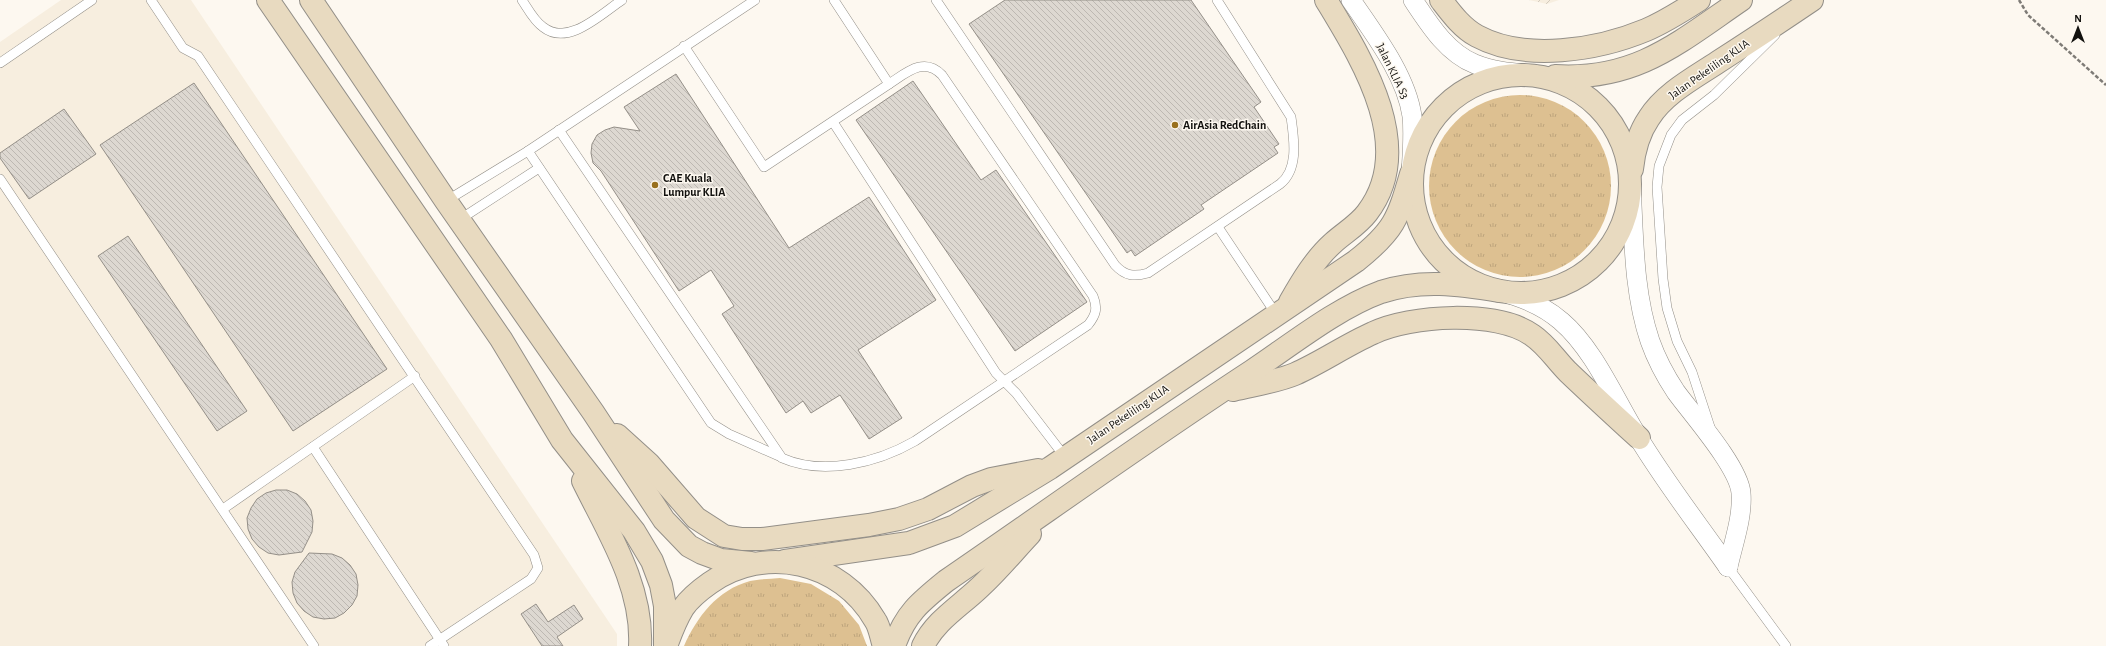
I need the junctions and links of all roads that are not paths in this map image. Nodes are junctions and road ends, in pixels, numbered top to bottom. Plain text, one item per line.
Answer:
1 (92, 0) edge
2 (151, 0) edge
3 (268, 0) edge
4 (311, 0) edge
5 (522, 0) edge
6 (622, 0) edge
7 (755, 0) edge
8 (834, 0) edge
9 (937, 0) edge
10 (1217, 0) edge
11 (1326, 0) edge
12 (1351, 0) edge
13 (1413, 0) edge
14 (1441, 0) edge
15 (1699, 0) edge
16 (1741, 0) edge
17 (1809, 2) edge
18 (684, 46) junction
19 (0, 63) edge
20 (1536, 75) junction
21 (890, 84) junction
22 (834, 122) junction
23 (559, 130) junction
24 (528, 151) junction
25 (539, 168) junction
26 (1411, 174) junction
27 (0, 179) edge
28 (1631, 185) junction
29 (446, 201) junction
30 (459, 220) junction
31 (1218, 226) junction
32 (1499, 291) junction
33 (1282, 310) junction
34 (415, 376) junction
35 (1004, 381) junction
36 (1214, 395) junction
37 (593, 412) junction
38 (1638, 438) junction
39 (562, 440) junction
40 (1716, 444) junction
41 (313, 447) junction
42 (782, 458) junction
43 (1058, 462) junction
44 (1059, 502) junction
45 (223, 509) junction
46 (785, 561) junction
47 (751, 564) junction
48 (1728, 567) junction
49 (442, 643) edge
50 (314, 646) edge
51 (430, 646) edge
52 (640, 646) edge
53 (666, 646) edge
54 (884, 646) edge
55 (894, 646) edge
56 (923, 646) edge
57 (1786, 646) edge

1 - 19 lane
2 - 34 lane
3 - 39 main road
4 - 29 main road
5 - 6 lane
7 - 18 lane
8 - 21 lane
9 - 31 lane
10 - 31 lane
11 - 33 main road
12 - 26 street, Jalan KLIA S3
13 - 20 street
14 - 15 main road
16 - 20 main road, Jalan Pekeliling KLIA
17 - 28 main road, Jalan Pekeliling KLIA
17 - 40 lane
18 - 22 lane
18 - 23 lane
20 - 26 main road, Jalan Pekeliling KLIA
20 - 28 main road, Jalan Pekeliling KLIA
21 - 22 lane
21 - 35 lane
22 - 35 lane
23 - 24 lane
23 - 42 lane
24 - 25 lane
24 - 29 lane
25 - 30 lane
25 - 42 lane
26 - 32 main road, Jalan Pekeliling KLIA
26 - 33 main road, Jalan Pekeliling KLIA
27 - 45 lane
28 - 32 main road, Jalan Pekeliling KLIA
28 - 40 street
29 - 30 main road
30 - 37 main road
31 - 33 lane
32 - 36 main road, Jalan Pekeliling KLIA
32 - 38 street
33 - 43 main road, Jalan Pekeliling KLIA
34 - 41 lane
34 - 49 lane
35 - 42 lane
35 - 43 lane
36 - 38 main road
36 - 44 main road, Jalan Pekeliling KLIA
37 - 43 main road
37 - 47 main road
38 - 48 street
39 - 52 main road
39 - 53 main road
40 - 48 street
41 - 45 lane
41 - 49 lane
43 - 46 main road, Jalan Pekeliling KLIA
44 - 55 main road, Jalan Pekeliling KLIA
44 - 56 main road
45 - 50 lane
46 - 47 main road, Jalan Pekeliling KLIA
46 - 54 main road, Jalan Pekeliling KLIA
47 - 53 main road, Jalan Pekeliling KLIA
48 - 57 lane
49 - 51 lane

